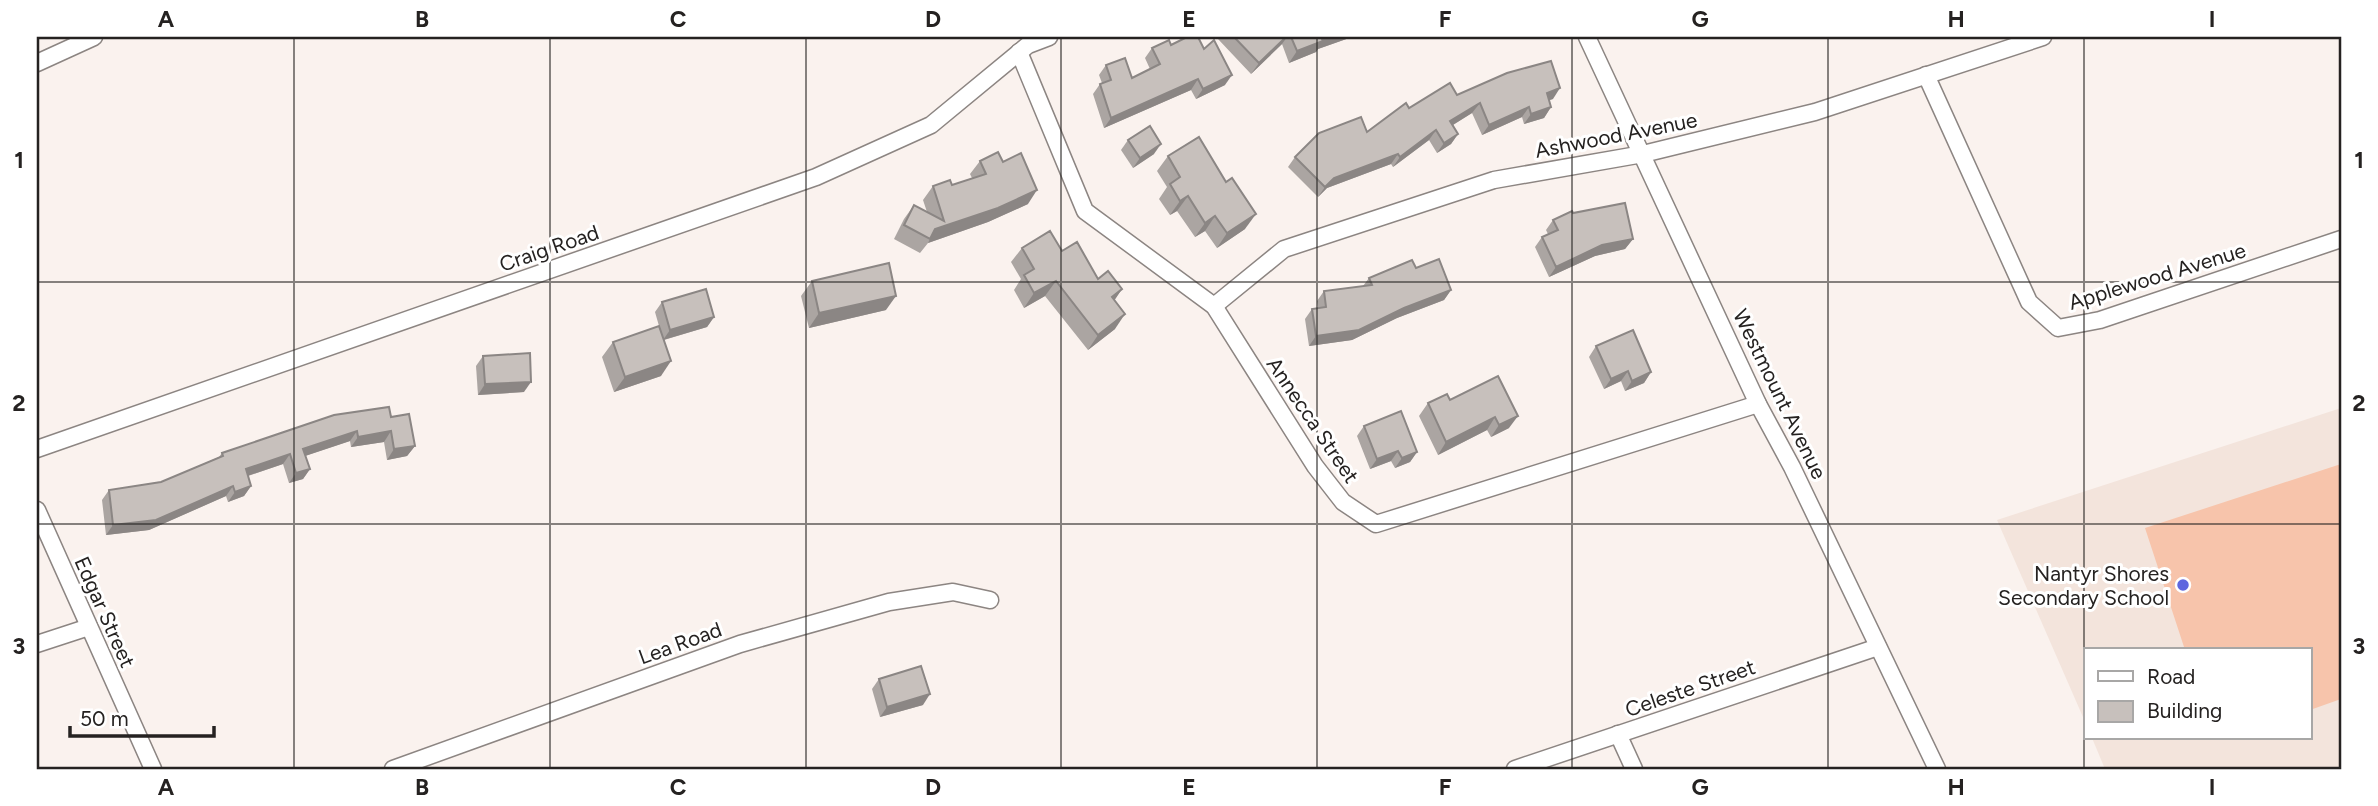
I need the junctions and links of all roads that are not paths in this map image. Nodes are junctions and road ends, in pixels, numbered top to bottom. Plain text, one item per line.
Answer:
1 (94, 37) edge
2 (1049, 37) edge
3 (1587, 37) edge
4 (2043, 37) edge
5 (1019, 52) junction
6 (37, 63) edge
7 (1926, 75) junction
8 (1643, 154) junction
9 (2341, 239) edge
10 (1214, 306) junction
11 (1758, 404) junction
12 (37, 449) edge
13 (37, 510) edge
14 (990, 600) dead end
15 (89, 627) junction
16 (37, 644) edge
17 (1878, 647) junction
18 (1618, 734) junction
19 (153, 769) edge
20 (393, 769) edge
21 (1515, 769) edge
22 (1634, 769) edge
23 (1937, 769) edge

1 - 6 street
2 - 5 street, Craig Road
3 - 8 street, Westmount Avenue
4 - 7 street, Ashwood Avenue
5 - 10 street, Annecca Street
5 - 12 street, Craig Road
7 - 8 street, Ashwood Avenue
7 - 9 street, Applewood Avenue
8 - 10 street, Ashwood Avenue
8 - 11 street, Westmount Avenue
10 - 11 street, Annecca Street
11 - 17 street, Westmount Avenue
13 - 15 street, Edgar Street
14 - 20 street, Lea Road
15 - 16 street
15 - 19 street, Edgar Street
17 - 18 street, Celeste Street
17 - 23 street, Westmount Avenue
18 - 21 street, Celeste Street
18 - 22 street

